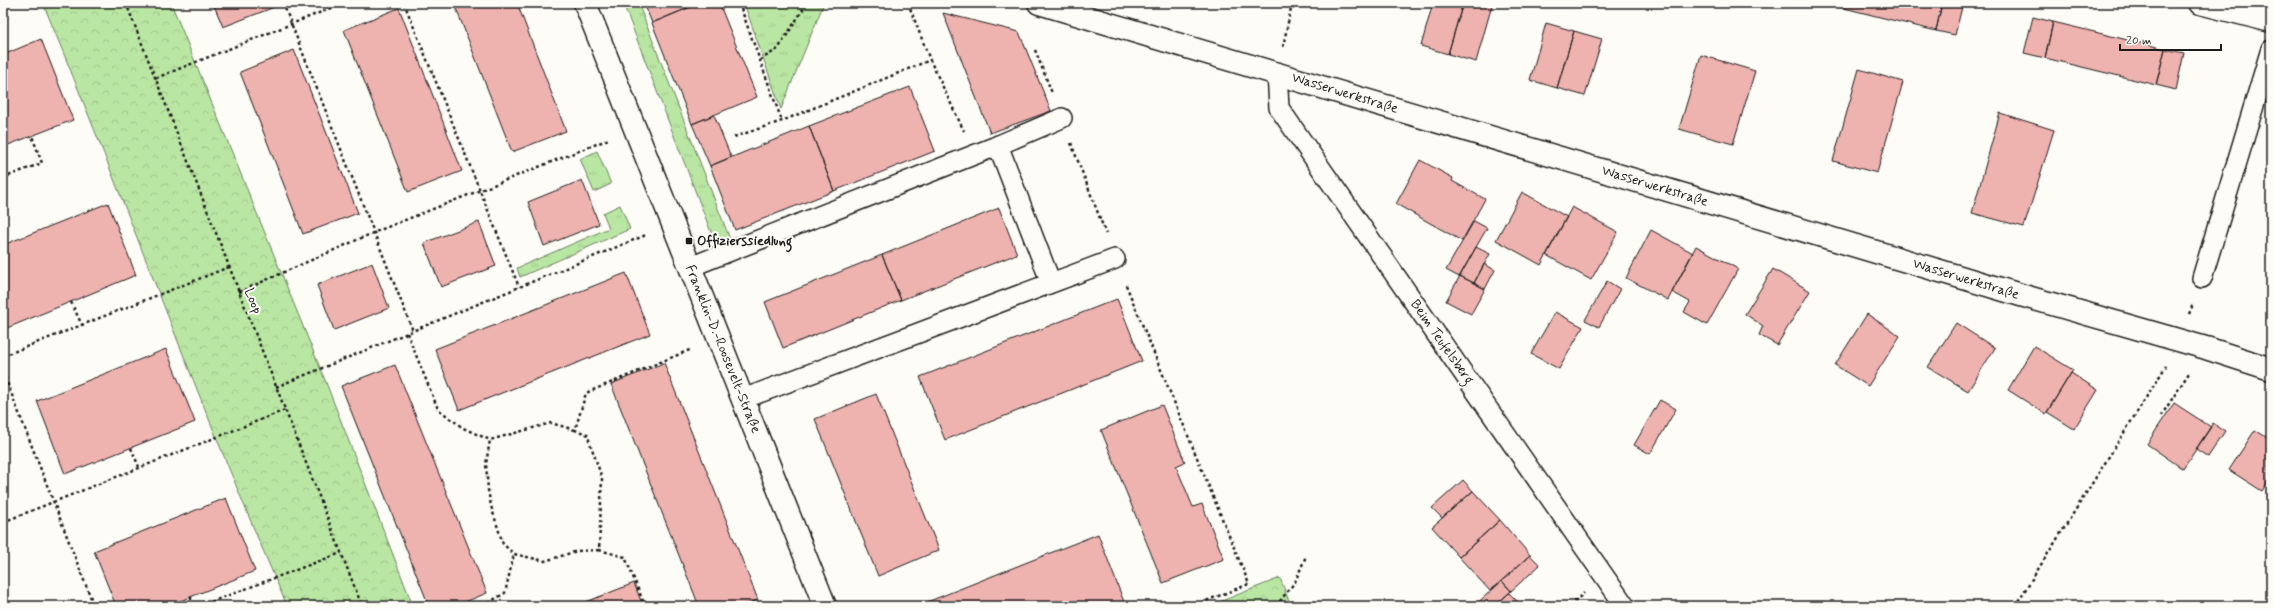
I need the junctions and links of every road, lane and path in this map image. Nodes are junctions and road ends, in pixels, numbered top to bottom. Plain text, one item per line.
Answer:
1 (126, 3) edge
2 (283, 3) edge
3 (344, 3) edge
4 (404, 3) edge
5 (585, 3) edge
6 (739, 3) edge
7 (807, 3) edge
8 (908, 3) edge
9 (1039, 3) edge
10 (1292, 3) edge
11 (2200, 3) edge
12 (2271, 21) edge
13 (291, 24) junction
14 (2271, 49) edge
15 (1035, 50) dead end
16 (760, 60) junction
17 (930, 60) junction
18 (1277, 72) junction
19 (156, 78) junction
20 (1062, 118) junction
21 (782, 121) junction
22 (635, 128) junction
23 (32, 136) dead end
24 (734, 137) dead end
25 (998, 145) junction
26 (975, 154) junction
27 (3, 178) edge
28 (479, 191) junction
29 (673, 224) junction
30 (375, 232) junction
31 (1115, 259) junction
32 (230, 267) junction
33 (690, 267) junction
34 (2202, 278) joint
35 (1051, 283) junction
36 (519, 287) junction
37 (239, 292) junction
38 (71, 302) dead end
39 (82, 325) junction
40 (413, 331) junction
41 (407, 333) junction
42 (718, 338) junction
43 (2179, 340) junction
44 (2206, 348) junction
45 (3, 356) edge
46 (2271, 370) edge
47 (3, 372) edge
48 (276, 387) junction
49 (743, 399) junction
50 (285, 410) junction
51 (2161, 416) dead end
52 (575, 430) junction
53 (490, 440) junction
54 (131, 448) dead end
55 (139, 468) junction
56 (55, 501) junction
57 (3, 522) edge
58 (599, 550) junction
59 (341, 553) junction
60 (514, 554) junction
61 (1306, 556) dead end
62 (191, 597) dead end
63 (94, 606) edge
64 (191, 606) edge
65 (200, 606) edge
66 (362, 606) edge
67 (483, 606) edge
68 (645, 606) edge
69 (825, 606) edge
70 (1193, 606) edge
71 (1276, 606) edge
72 (1625, 606) edge
73 (2015, 606) edge

1 - 19 path, Loop
2 - 13 path
3 - 13 path
4 - 28 path
5 - 22 street, Franklin-D.-Roosevelt-Straße
6 - 16 path
7 - 16 path
8 - 17 path
9 - 18 street, Wasserwerkstraße
10 - 18 path
11 - 12 street
13 - 19 path
13 - 30 path
14 - 34 lane
15 - 20 path
16 - 21 path
17 - 21 path
17 - 26 path
18 - 43 street, Wasserwerkstraße
18 - 72 lane, Beim Teufelsberg
19 - 32 path, Loop
20 - 25 lane
20 - 31 path
21 - 24 path
22 - 28 path
22 - 29 street, Franklin-D.-Roosevelt-Straße
23 - 27 path
25 - 26 lane
25 - 35 lane
26 - 33 lane
28 - 30 path
28 - 36 path
29 - 33 street, Franklin-D.-Roosevelt-Straße
29 - 36 path
30 - 37 path
30 - 40 path
31 - 35 lane
31 - 70 path
32 - 37 path, Loop
32 - 39 path
33 - 42 street, Franklin-D.-Roosevelt-Straße
34 - 43 path
35 - 49 lane
36 - 40 path
37 - 48 path, Loop
38 - 39 path
39 - 45 path
40 - 41 path
41 - 48 path
41 - 53 path
42 - 49 street, Franklin-D.-Roosevelt-Straße
42 - 52 path
43 - 44 street, Wasserwerkstraße
43 - 73 path
44 - 46 street, Wasserwerkstraße
44 - 51 path
47 - 56 path
48 - 50 path, Loop
49 - 69 street, Franklin-D.-Roosevelt-Straße
50 - 55 path
50 - 59 path, Loop
52 - 53 path
52 - 58 path
53 - 60 path
54 - 55 path
55 - 56 path
56 - 57 path
56 - 63 path
58 - 60 path
58 - 68 path
59 - 65 path
59 - 66 path, Loop
60 - 67 path
61 - 71 path
62 - 64 path

